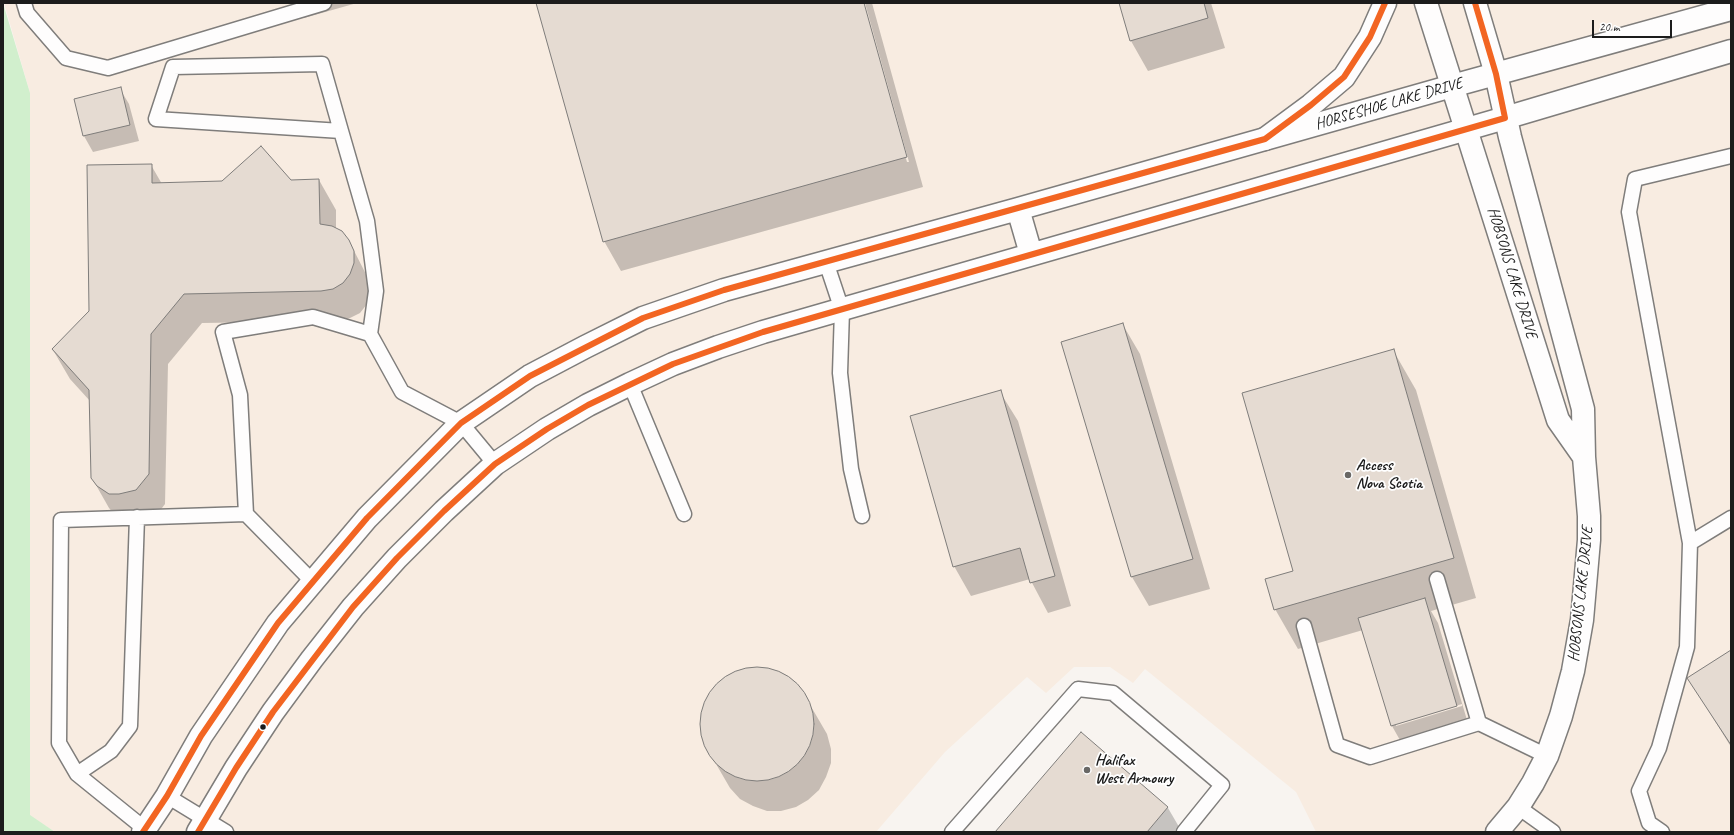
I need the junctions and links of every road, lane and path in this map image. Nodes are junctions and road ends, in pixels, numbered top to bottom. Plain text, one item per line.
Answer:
1 (24, 3) edge
2 (324, 3) edge
3 (1385, 3) edge
4 (1426, 3) edge
5 (1475, 3) edge
6 (1731, 9) edge
7 (1731, 51) edge
8 (1496, 74) junction
9 (1452, 86) junction
10 (1505, 118) junction
11 (1466, 129) junction
12 (342, 131) junction
13 (1265, 139) junction
14 (1731, 156) edge
15 (1018, 209) junction
16 (1031, 254) junction
17 (826, 262) junction
18 (842, 310) junction
19 (370, 334) junction
20 (630, 384) junction
21 (461, 423) junction
22 (1584, 457) junction
23 (495, 464) junction
24 (246, 514) junction
25 (684, 514) dead end
26 (862, 516) dead end
27 (138, 517) junction
28 (1731, 518) edge
29 (1690, 543) junction
30 (1437, 579) dead end
31 (313, 582) junction
32 (1304, 626) dead end
33 (1480, 723) junction
34 (1547, 756) junction
35 (77, 774) junction
36 (167, 796) junction
37 (1518, 807) junction
38 (202, 825) edge
39 (144, 830) edge
40 (226, 832) edge
41 (952, 832) edge
42 (1184, 832) edge
43 (1497, 832) edge
44 (1553, 832) edge
45 (1662, 832) edge

1 - 2 lane
3 - 13 street
4 - 9 street, HOBSONS LAKE DRIVE
5 - 8 street, HOBSONS LAKE DRIVE
6 - 8 street, HORSESHOE LAKE DRIVE
7 - 10 street
8 - 9 street, HORSESHOE LAKE DRIVE
8 - 10 street, HOBSONS LAKE DRIVE
9 - 11 street, HOBSONS LAKE DRIVE
9 - 13 street, HORSESHOE LAKE DRIVE
10 - 11 street
10 - 22 street, HOBSONS LAKE DRIVE
11 - 16 street
11 - 22 street, HOBSONS LAKE DRIVE
12 - 12 lane
12 - 19 lane
13 - 15 street, HORSESHOE LAKE DRIVE
14 - 29 lane
15 - 16 street
15 - 17 street, HORSESHOE LAKE DRIVE
16 - 18 street
17 - 18 lane
17 - 21 street, HORSESHOE LAKE DRIVE
18 - 20 street
18 - 26 lane
19 - 21 lane
19 - 24 lane
20 - 23 street
20 - 25 lane
21 - 23 lane
21 - 31 street, HORSESHOE LAKE DRIVE
22 - 34 street, HOBSONS LAKE DRIVE
23 - 38 street
24 - 27 lane
24 - 31 lane
27 - 35 lane
27 - 35 lane
28 - 29 lane
29 - 45 lane
30 - 33 lane
31 - 36 street, HORSESHOE LAKE DRIVE
32 - 33 lane
33 - 34 lane
34 - 37 street, HOBSONS LAKE DRIVE
35 - 39 lane
36 - 38 lane
36 - 39 street, HORSESHOE LAKE DRIVE
37 - 43 street, HOBSONS LAKE DRIVE
37 - 44 lane
38 - 40 lane
41 - 42 lane

